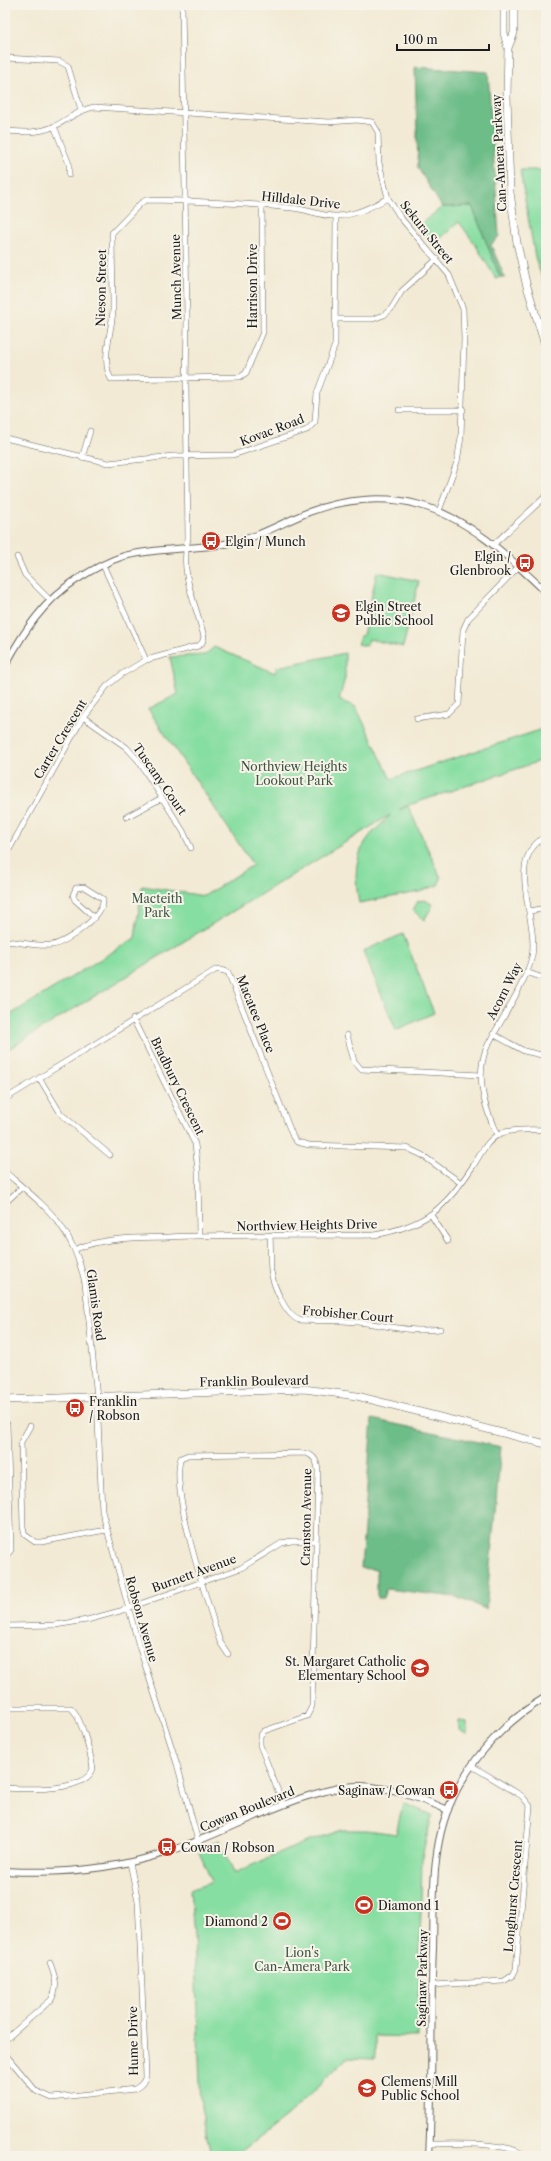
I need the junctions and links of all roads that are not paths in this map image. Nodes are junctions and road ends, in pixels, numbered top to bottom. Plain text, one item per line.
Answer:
1 (182, 5) edge
2 (504, 5) edge
3 (514, 5) edge
4 (508, 48) junction
5 (5, 58) edge
6 (81, 110) junction
7 (182, 112) junction
8 (54, 126) junction
9 (5, 131) edge
10 (69, 175) dead end
11 (388, 198) junction
12 (184, 201) junction
13 (262, 206) junction
14 (336, 217) junction
15 (437, 259) junction
16 (336, 319) junction
17 (546, 348) edge
18 (186, 378) junction
19 (399, 410) dead end
20 (463, 410) junction
21 (90, 431) dead end
22 (5, 438) edge
23 (187, 456) junction
24 (82, 458) junction
25 (546, 496) edge
26 (439, 511) junction
27 (493, 545) junction
28 (186, 548) junction
29 (17, 557) dead end
30 (103, 566) junction
31 (518, 566) junction
32 (546, 592) edge
33 (50, 600) junction
34 (146, 660) junction
35 (5, 666) edge
36 (83, 717) junction
37 (417, 719) dead end
38 (162, 798) junction
39 (126, 817) dead end
40 (546, 836) edge
41 (191, 848) dead end
42 (5, 857) edge
43 (546, 908) edge
44 (530, 911) junction
45 (94, 918) junction
46 (5, 940) edge
47 (526, 972) junction
48 (546, 979) edge
49 (134, 1019) junction
50 (493, 1034) junction
51 (347, 1035) dead end
52 (546, 1056) edge
53 (481, 1075) junction
54 (40, 1079) junction
55 (5, 1099) edge
56 (546, 1130) edge
57 (497, 1135) junction
58 (110, 1155) dead end
59 (5, 1172) edge
60 (461, 1184) junction
61 (22, 1187) junction
62 (5, 1203) edge
63 (431, 1215) junction
64 (199, 1236) junction
65 (270, 1236) junction
66 (448, 1241) dead end
67 (76, 1249) junction
68 (440, 1329) dead end
69 (97, 1397) junction
70 (5, 1400) edge
71 (5, 1424) edge
72 (30, 1426) dead end
73 (546, 1444) edge
74 (106, 1530) junction
75 (315, 1541) junction
76 (5, 1556) edge
77 (203, 1583) junction
78 (129, 1607) junction
79 (5, 1626) edge
80 (228, 1654) dead end
81 (546, 1697) edge
82 (5, 1708) edge
83 (472, 1766) junction
84 (5, 1788) edge
85 (283, 1804) junction
86 (448, 1810) junction
87 (198, 1841) junction
88 (130, 1863) junction
89 (5, 1871) edge
90 (50, 1963) dead end
91 (431, 1985) junction
92 (5, 2040) edge
93 (5, 2054) edge
94 (430, 2144) junction
95 (430, 2156) edge
96 (525, 2156) edge

1 - 7 street, Munch Avenue
2 - 4 main road, Can-Amera Parkway
3 - 4 main road, Can-Amera Parkway
4 - 17 main road, Can-Amera Parkway
5 - 6 street
6 - 7 street, Sekura Street
6 - 8 street
7 - 11 street, Sekura Street
7 - 12 street, Munch Avenue
8 - 9 street
8 - 10 street
11 - 14 street, Hilldale Drive
11 - 15 street, Sekura Street
12 - 13 street, Hilldale Drive
12 - 18 street, Munch Avenue
12 - 18 street, Nieson Street
13 - 14 street, Hilldale Drive
13 - 18 street, Harrison Drive
14 - 16 street, Kovac Road
15 - 16 street
15 - 20 street, Sekura Street
16 - 23 street, Kovac Road
18 - 23 street, Munch Avenue
19 - 20 street
20 - 26 street, Sekura Street
21 - 24 street
22 - 24 street, Kovac Road
23 - 24 street, Kovac Road
23 - 28 street, Munch Avenue
25 - 27 street
26 - 27 street
26 - 28 street
27 - 31 street
28 - 30 street
28 - 34 street, Carter Crescent
29 - 33 street
30 - 33 street
30 - 34 street
31 - 32 street
31 - 37 street
33 - 35 street
34 - 36 street, Carter Crescent
36 - 38 street, Tuscany Court
36 - 42 street, Carter Crescent
38 - 39 street
38 - 41 street, Tuscany Court
40 - 44 street, Acorn Way
43 - 44 street
44 - 47 street, Acorn Way
45 - 45 street
45 - 46 street
47 - 48 street
47 - 50 street, Acorn Way
49 - 54 street, Macatee Place
49 - 60 street, Macatee Place
49 - 64 street, Bradbury Crescent
50 - 52 street
50 - 53 street, Acorn Way
51 - 53 street
53 - 57 street, Acorn Way
54 - 55 street, Macatee Place
54 - 58 street
56 - 57 street
57 - 60 street, Northview Heights Drive
59 - 61 street, Glamis Road
60 - 63 street, Northview Heights Drive
61 - 62 street
61 - 67 street, Glamis Road
63 - 65 street, Northview Heights Drive
63 - 66 street
64 - 65 street, Northview Heights Drive
64 - 67 street, Northview Heights Drive
65 - 68 street, Frobisher Court
67 - 69 street, Glamis Road
69 - 70 main road, Franklin Boulevard
69 - 73 main road, Franklin Boulevard
69 - 74 street, Robson Avenue
71 - 76 street
72 - 74 street
74 - 78 street, Robson Avenue
75 - 77 street, Burnett Avenue
75 - 77 street, Cranston Avenue
75 - 85 street, Cranston Avenue
77 - 78 street, Burnett Avenue
77 - 80 street
78 - 79 street, Burnett Avenue
78 - 87 street, Robson Avenue
81 - 83 street, Saginaw Parkway
82 - 84 street
83 - 86 street, Saginaw Parkway
83 - 91 street, Longhurst Crescent
85 - 86 street, Cowan Boulevard
85 - 87 street, Cowan Boulevard
86 - 91 street, Saginaw Parkway
87 - 88 street, Cowan Boulevard
88 - 89 street, Cowan Boulevard
88 - 93 street, Hume Drive
90 - 92 street
91 - 94 street, Saginaw Parkway
94 - 95 street, Saginaw Parkway
94 - 96 street

